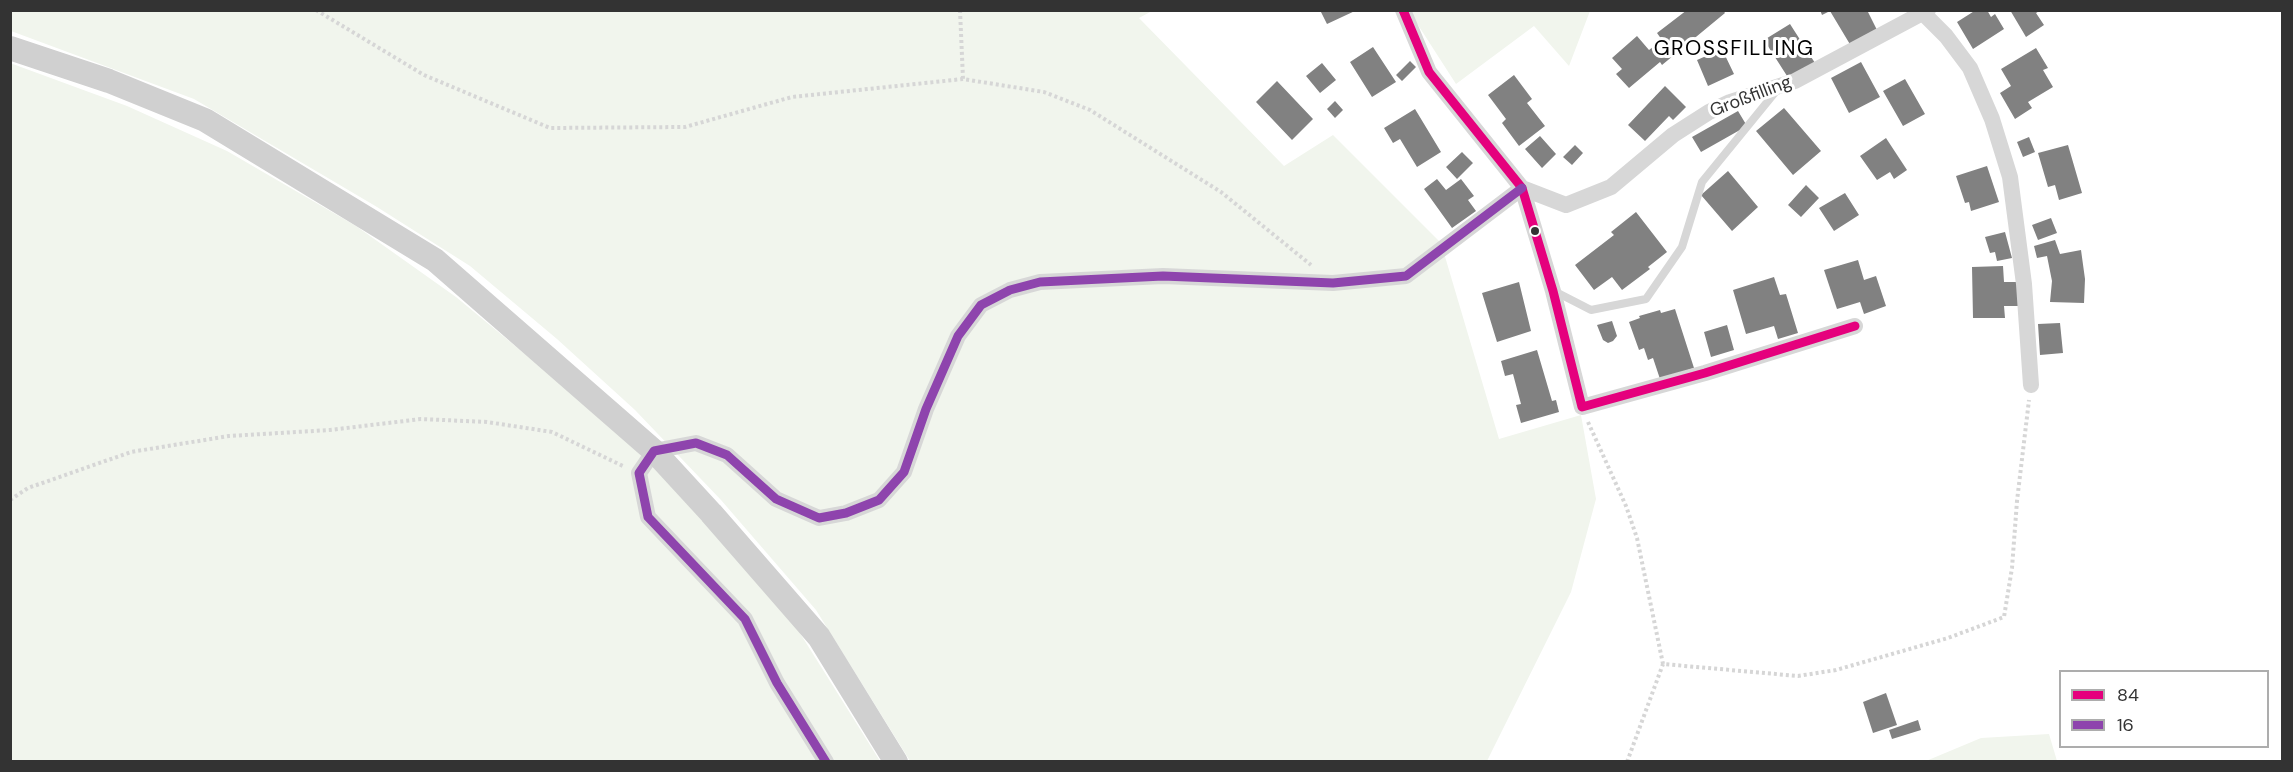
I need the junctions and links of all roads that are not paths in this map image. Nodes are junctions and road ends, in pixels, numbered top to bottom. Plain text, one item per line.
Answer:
1 (1403, 10) edge
2 (1926, 12) edge
3 (10, 48) edge
4 (1780, 86) junction
5 (1522, 188) junction
6 (1553, 291) junction
7 (1855, 326) dead end
8 (2031, 385) road end
9 (654, 451) junction
10 (826, 762) edge
11 (896, 762) edge

1 - 5 street
2 - 4 street, Großfilling
2 - 8 street, Großfilling
3 - 9 main road
4 - 5 street, Großfilling
4 - 6 lane
5 - 6 street
5 - 9 street
6 - 7 street
9 - 10 street
9 - 11 main road

